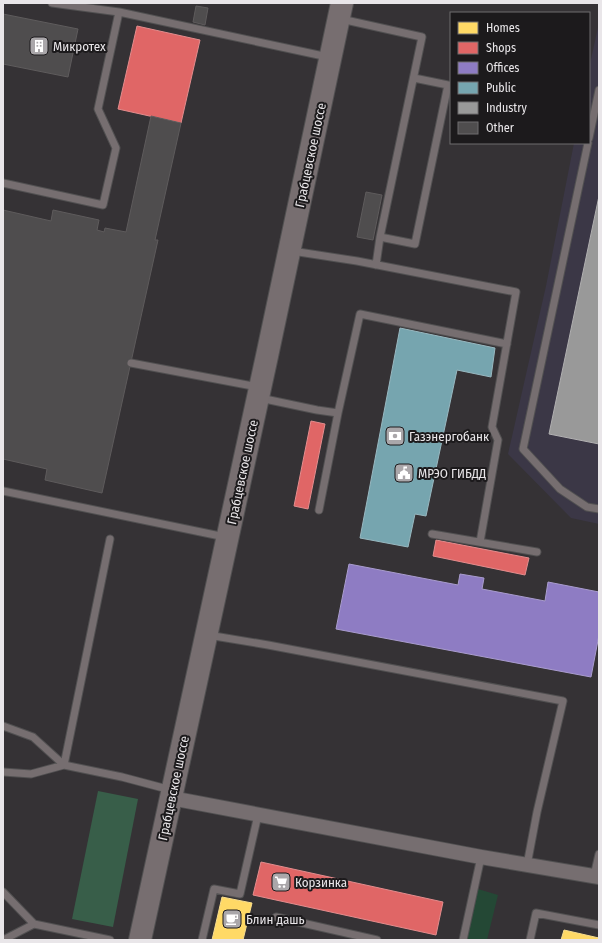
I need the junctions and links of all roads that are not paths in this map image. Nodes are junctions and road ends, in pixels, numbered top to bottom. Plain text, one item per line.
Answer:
1 (52, 3) edge
2 (341, 11) edge
3 (118, 12) junction
4 (331, 57) junction
5 (414, 78) junction
6 (599, 90) edge
7 (590, 133) edge
8 (588, 144) edge
9 (3, 183) edge
10 (380, 237) junction
11 (290, 250) junction
12 (376, 264) junction
13 (507, 344) junction
14 (131, 363) dead end
15 (259, 393) junction
16 (338, 413) junction
17 (3, 491) edge
18 (599, 509) edge
19 (319, 510) dead end
20 (432, 534) dead end
21 (227, 538) junction
22 (110, 539) dead end
23 (480, 542) junction
24 (537, 552) dead end
25 (206, 634) junction
26 (3, 726) edge
27 (64, 765) junction
28 (3, 772) edge
29 (172, 794) junction
30 (258, 815) junction
31 (599, 854) edge
32 (481, 857) junction
33 (527, 865) junction
34 (597, 877) edge
35 (3, 892) edge
36 (276, 917) dead end
37 (34, 924) junction
38 (599, 925) edge
39 (3, 940) edge
40 (110, 940) edge
41 (140, 940) edge
42 (202, 940) edge
43 (377, 940) edge
44 (463, 940) edge
45 (530, 940) edge

1 - 3 lane
2 - 4 main road, Грабцевское шоссе
2 - 5 lane
3 - 4 lane
3 - 9 lane
4 - 11 main road, Грабцевское шоссе
5 - 10 lane
5 - 10 lane
6 - 7 lane
8 - 18 lane
10 - 12 lane
11 - 12 lane
11 - 15 main road, Грабцевское шоссе
12 - 13 lane
13 - 16 lane
13 - 23 lane
14 - 15 lane
15 - 16 lane
15 - 21 main road, Грабцевское шоссе
16 - 19 lane
17 - 21 lane
20 - 23 lane
21 - 25 main road, Грабцевское шоссе
22 - 27 lane
23 - 24 lane
25 - 29 main road, Грабцевское шоссе
25 - 33 lane
26 - 27 lane
27 - 28 lane
27 - 29 lane
29 - 30 street
29 - 41 main road, Грабцевское шоссе
30 - 32 street
30 - 42 lane
31 - 34 lane
32 - 33 street
32 - 44 lane
33 - 34 street
35 - 37 lane
36 - 43 lane
37 - 39 lane
37 - 40 lane
38 - 45 lane

